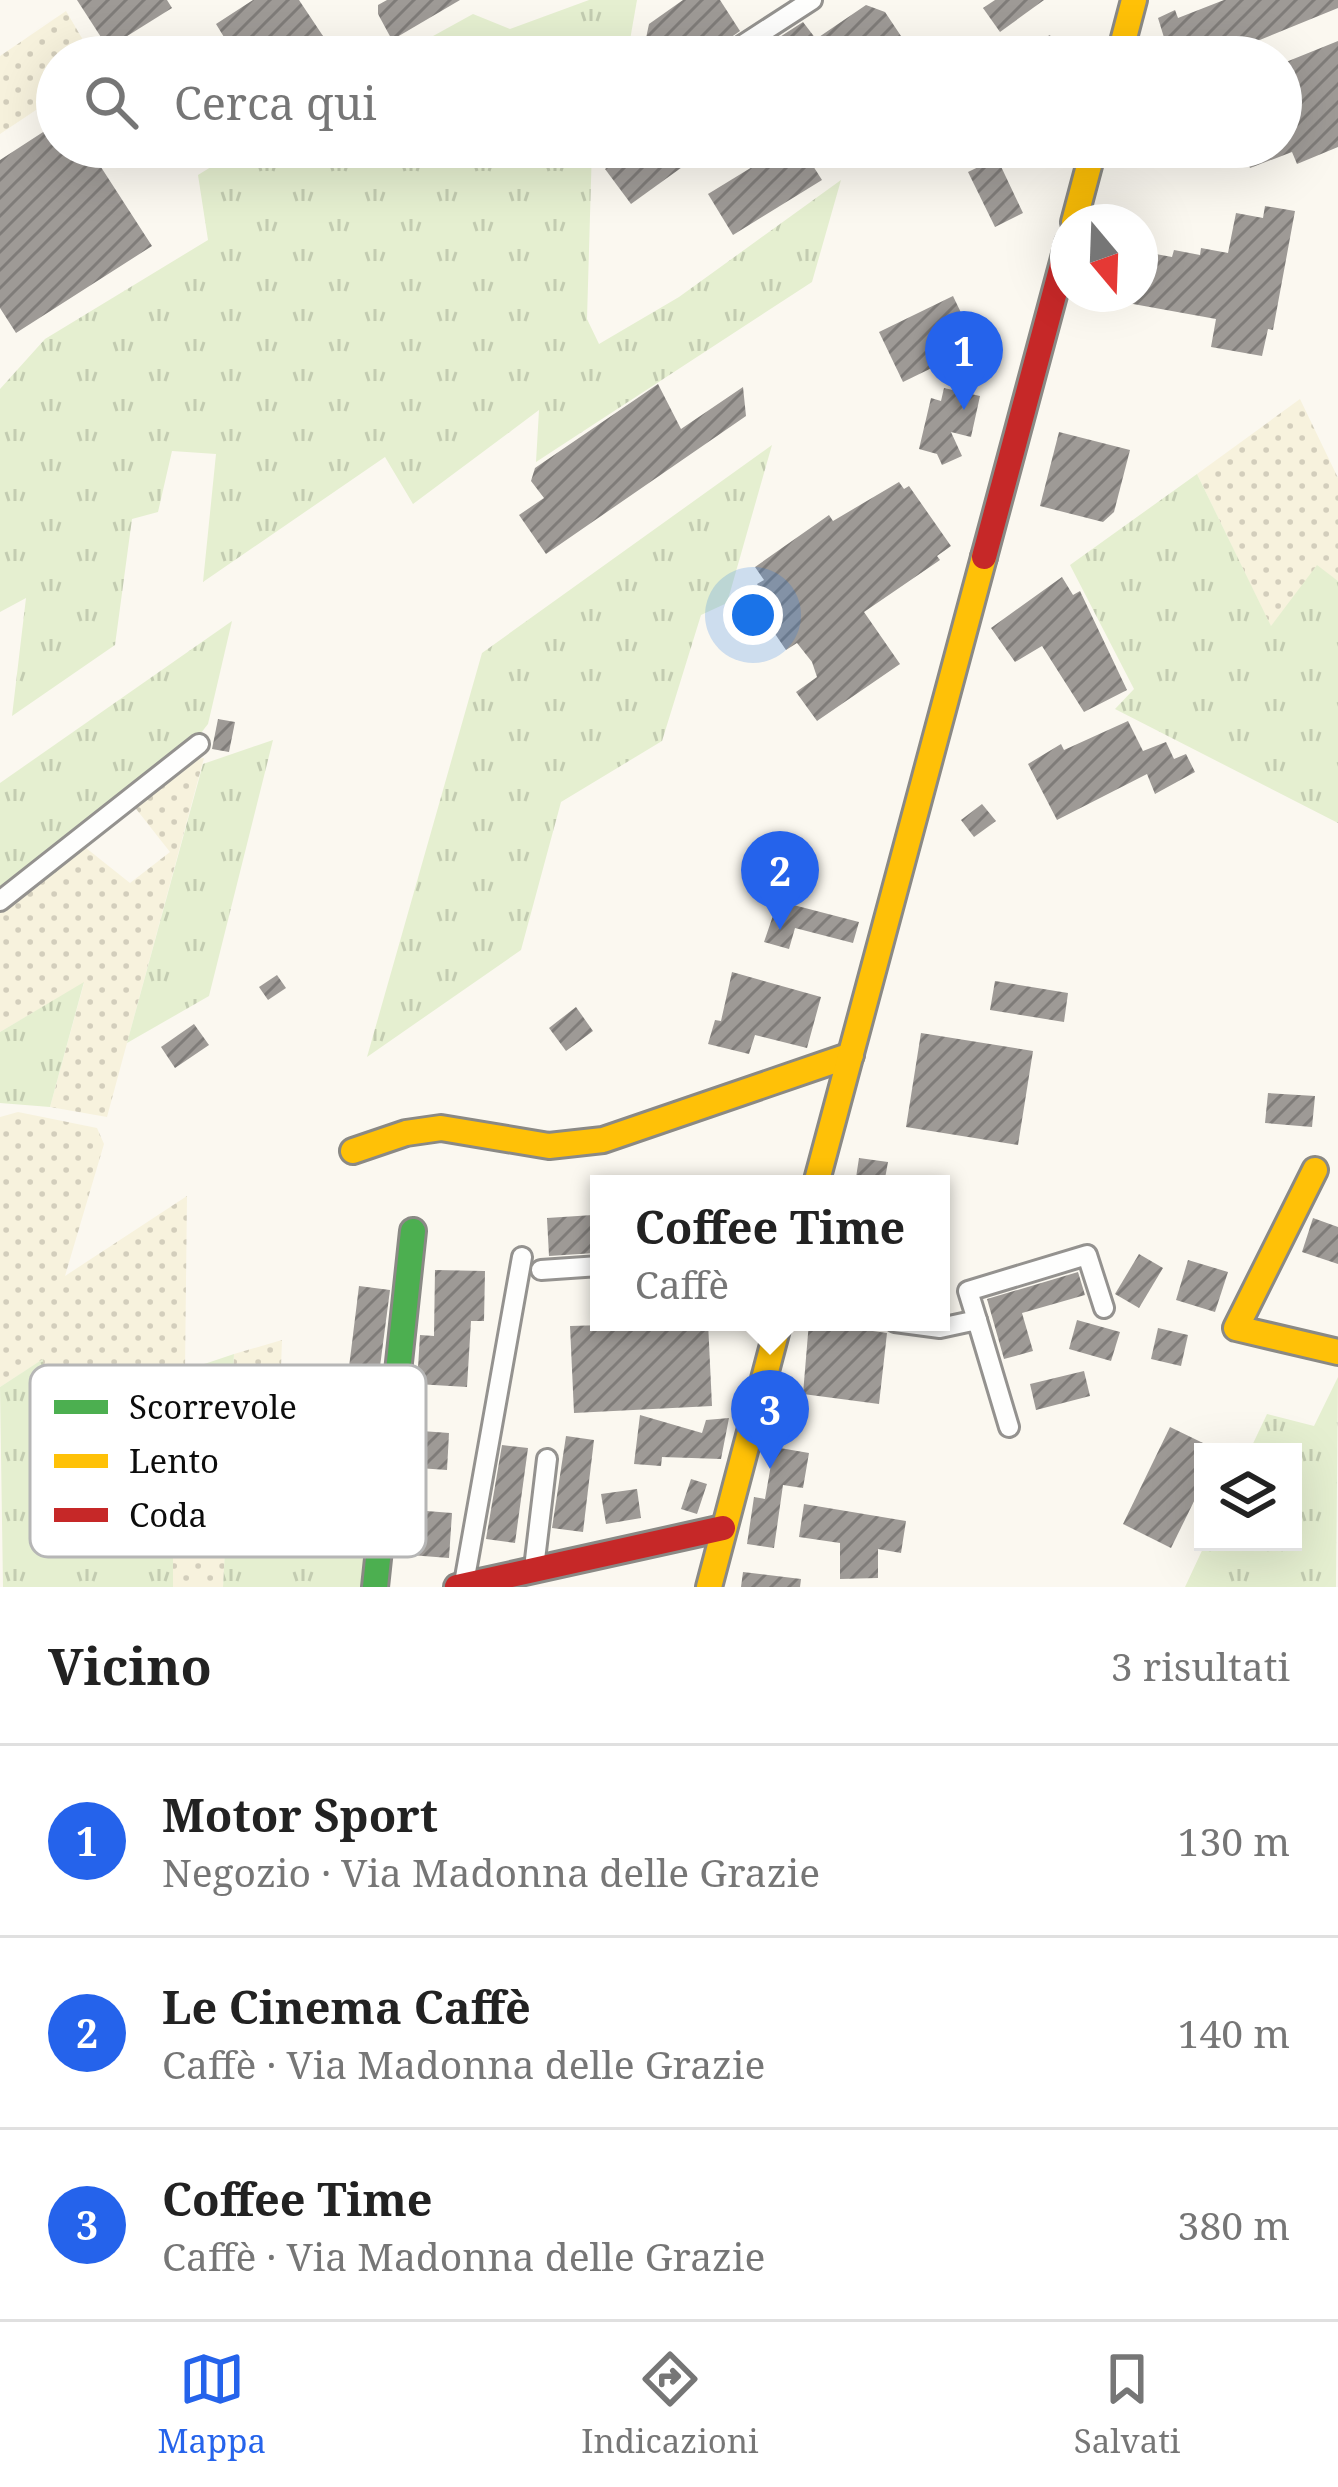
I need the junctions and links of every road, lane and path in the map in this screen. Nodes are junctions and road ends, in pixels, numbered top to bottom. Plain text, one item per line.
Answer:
1 (812, 0) edge
2 (1134, 0) edge
3 (756, 36) edge
4 (1125, 36) edge
5 (1088, 168) edge
6 (1079, 204) edge
7 (1050, 310) edge
8 (199, 744) dead end
9 (0, 901) edge
10 (851, 1055) junction
11 (353, 1150) dead end
12 (1315, 1170) dead end
13 (818, 1175) edge
14 (413, 1231) dead end
15 (522, 1257) dead end
16 (590, 1267) edge
17 (542, 1270) dead end
18 (1104, 1308) dead end
19 (977, 1320) junction
20 (950, 1326) edge
21 (777, 1331) edge
22 (1338, 1352) edge
23 (399, 1365) edge
24 (1009, 1427) dead end
25 (547, 1459) dead end
26 (723, 1528) junction
27 (378, 1557) edge
28 (534, 1568) junction
29 (461, 1585) edge
30 (375, 1587) edge
31 (709, 1587) edge

1 - 3 street
2 - 4 street
5 - 6 street
7 - 10 street
8 - 9 street
10 - 11 street
10 - 13 street
12 - 22 street
14 - 23 street
15 - 29 street
16 - 17 street
18 - 19 street
19 - 20 street
19 - 24 street
21 - 26 street
25 - 28 street
26 - 28 street
26 - 31 street
27 - 30 street
28 - 29 street

